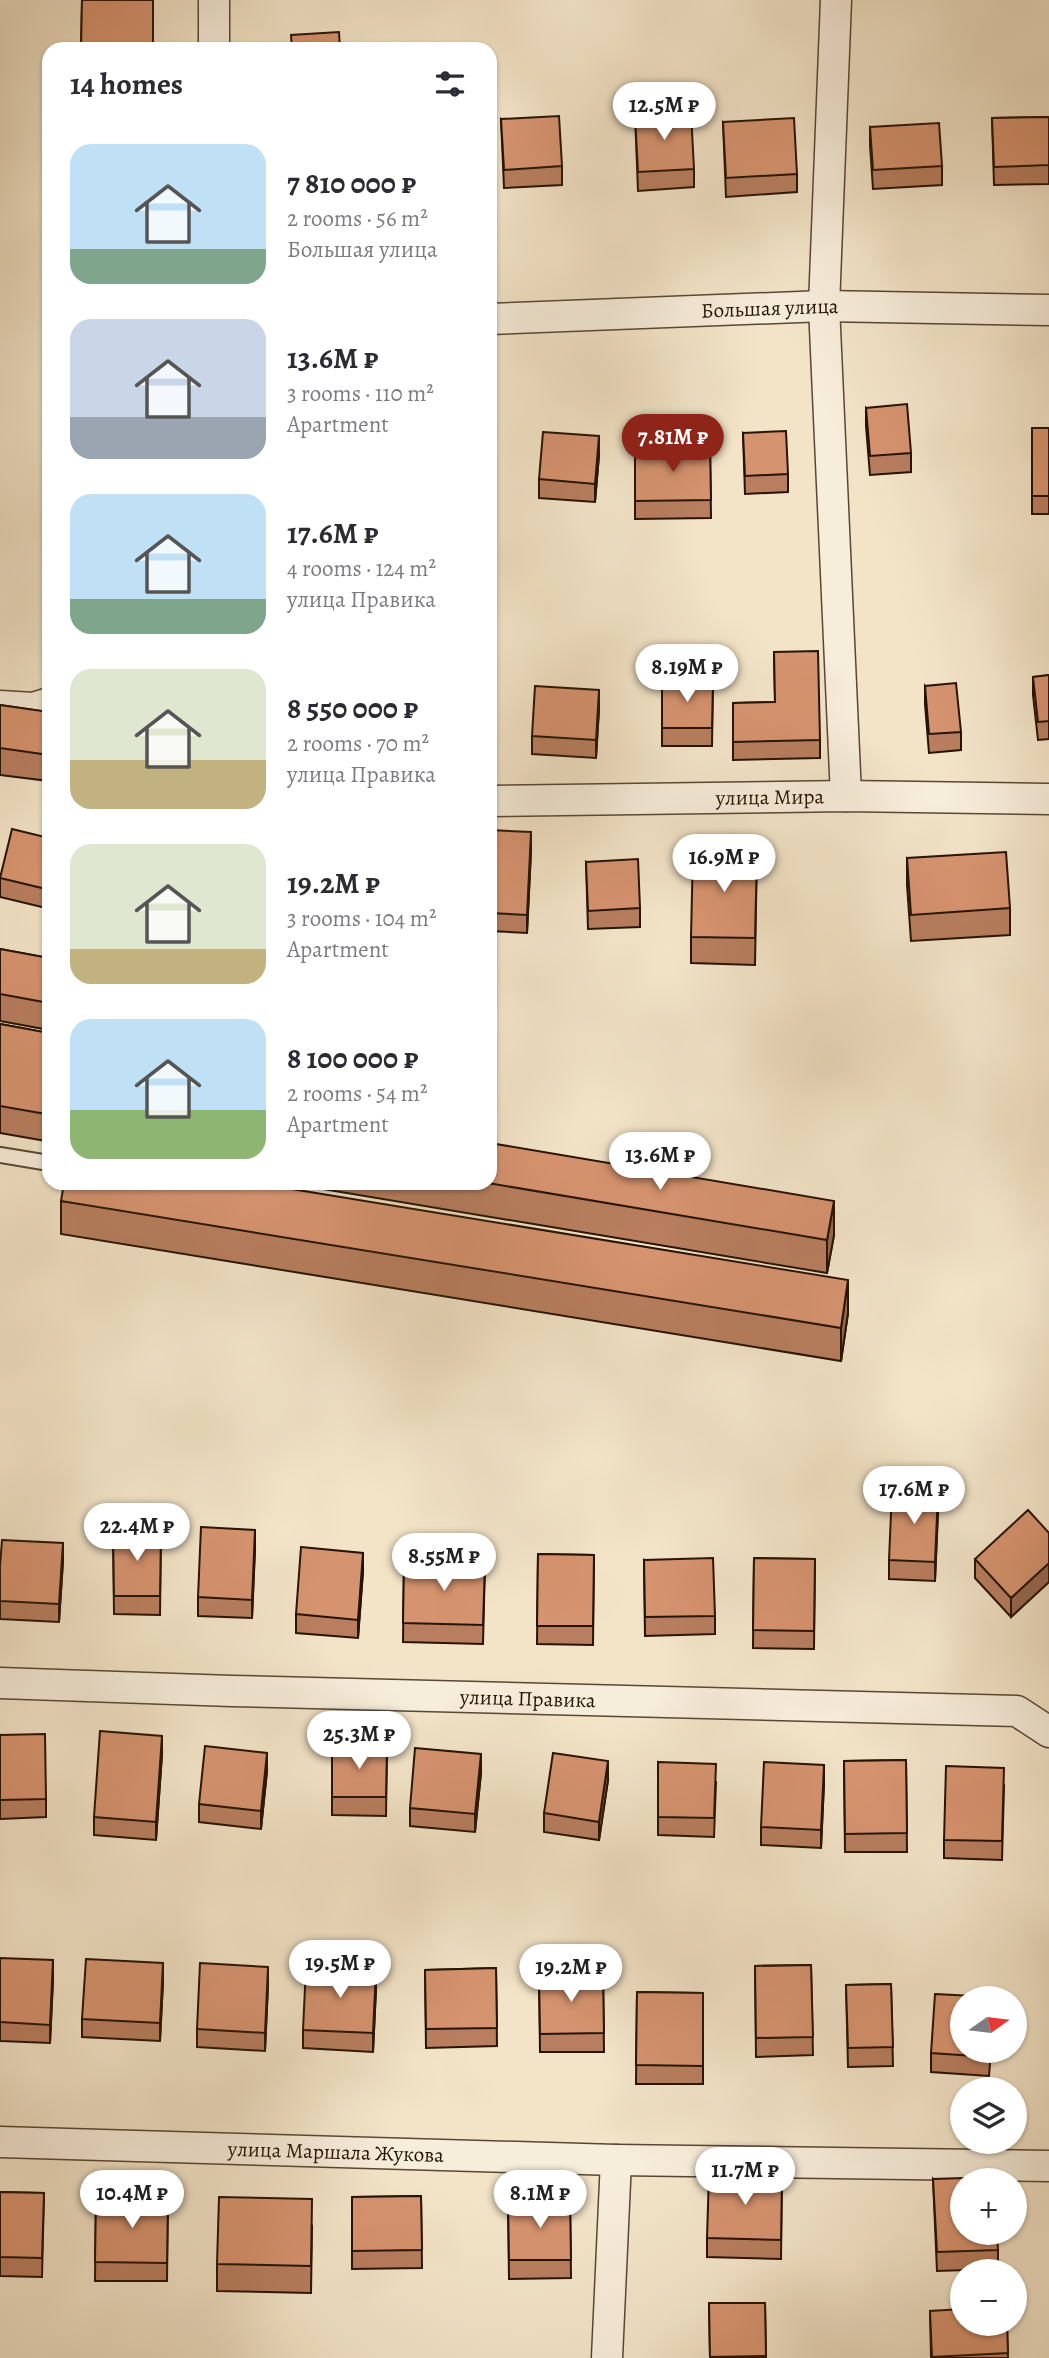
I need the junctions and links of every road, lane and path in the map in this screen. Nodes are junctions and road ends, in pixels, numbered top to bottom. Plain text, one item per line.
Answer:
1 (214, 0) edge
2 (836, 0) edge
3 (214, 42) edge
4 (824, 306) junction
5 (1049, 310) edge
6 (497, 319) edge
7 (42, 705) edge
8 (0, 706) edge
9 (846, 796) junction
10 (1049, 799) edge
11 (497, 801) edge
12 (0, 1155) edge
13 (42, 1162) edge
14 (0, 1683) edge
15 (1049, 1732) edge
16 (0, 2142) edge
17 (616, 2160) junction
18 (1049, 2166) edge
19 (607, 2358) edge

1 - 3 street
2 - 4 street
4 - 5 street, Большая улица
4 - 6 street, Большая улица
4 - 9 street
7 - 8 street
9 - 10 street, улица Мира
9 - 11 street, улица Мира
12 - 13 lane
14 - 15 street, улица Правика
16 - 17 street, улица Маршала Жукова
17 - 18 street, улица Маршала Жукова
17 - 19 street

